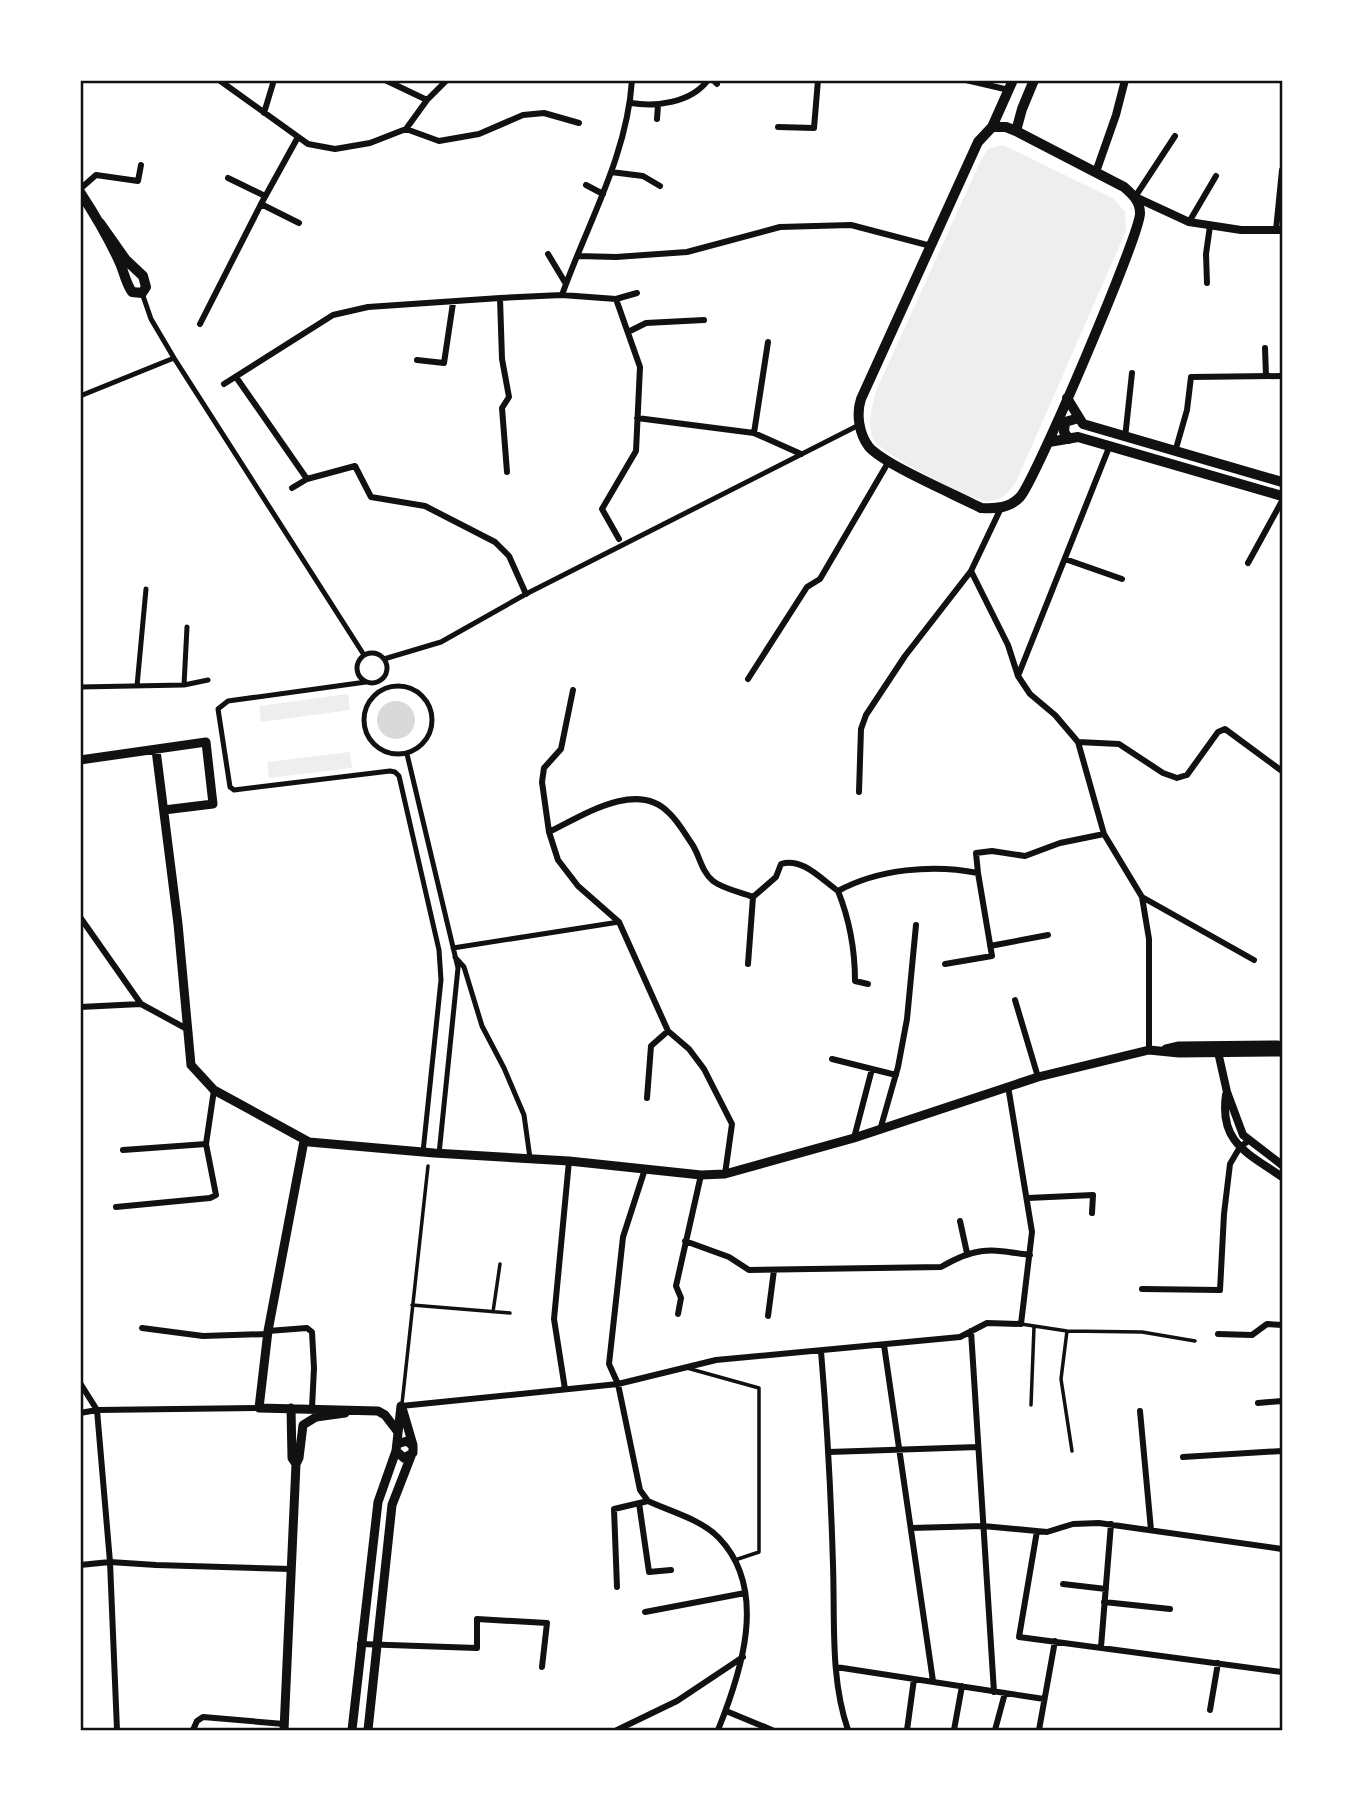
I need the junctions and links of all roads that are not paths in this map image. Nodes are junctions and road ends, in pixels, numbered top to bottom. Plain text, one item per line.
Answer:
1 (219, 80) edge
2 (274, 80) edge
3 (385, 80) edge
4 (447, 80) edge
5 (632, 80) edge
6 (708, 80) edge
7 (818, 80) edge
8 (966, 80) edge
9 (1034, 80) edge
10 (1125, 80) edge
11 (1011, 85) edge
12 (427, 100) junction
13 (1003, 102) junction
14 (631, 103) junction
15 (658, 105) junction
16 (1022, 109) junction
17 (264, 113) junction
18 (657, 119) dead end
19 (579, 123) dead end
20 (778, 127) dead end
21 (992, 127) junction
22 (406, 129) junction
23 (1016, 131) junction
24 (1175, 136) dead end
25 (298, 137) junction
26 (141, 165) dead end
27 (1283, 170) edge
28 (611, 172) junction
29 (1096, 172) junction
30 (1216, 176) dead end
31 (228, 178) dead end
32 (586, 185) dead end
33 (660, 186) dead end
34 (80, 190) edge
35 (603, 194) junction
36 (265, 196) junction
37 (1135, 197) junction
38 (261, 204) junction
39 (1189, 222) junction
40 (100, 223) junction
41 (299, 223) dead end
42 (1210, 226) junction
43 (1279, 230) edge
44 (931, 246) junction
45 (548, 254) dead end
46 (578, 256) junction
47 (1207, 283) dead end
48 (566, 284) junction
49 (142, 293) junction
50 (637, 293) dead end
51 (562, 295) junction
52 (500, 298) junction
53 (616, 299) junction
54 (453, 303) junction
55 (704, 320) dead end
56 (200, 324) dead end
57 (628, 332) junction
58 (768, 342) dead end
59 (1265, 348) dead end
60 (174, 358) junction
61 (417, 360) dead end
62 (1132, 373) dead end
63 (1266, 376) junction
64 (1283, 376) edge
65 (236, 377) junction
66 (224, 384) dead end
67 (80, 396) edge
68 (1067, 398) junction
69 (637, 418) junction
70 (1079, 418) junction
71 (859, 425) junction
72 (754, 433) junction
73 (1125, 438) junction
74 (1069, 439) junction
75 (1049, 442) junction
76 (1110, 445) junction
77 (1175, 452) junction
78 (801, 454) junction
79 (889, 461) junction
80 (507, 472) dead end
81 (306, 479) junction
82 (1283, 482) edge
83 (292, 488) dead end
84 (1283, 499) edge
85 (1001, 508) junction
86 (619, 539) dead end
87 (1065, 559) junction
88 (1248, 563) dead end
89 (971, 571) junction
90 (1122, 579) dead end
91 (146, 589) dead end
92 (526, 594) junction
93 (187, 627) dead end
94 (364, 655) junction
95 (384, 659) junction
96 (1018, 676) junction
97 (748, 679) dead end
98 (208, 680) dead end
99 (366, 682) junction
100 (184, 685) junction
101 (138, 686) junction
102 (80, 687) edge
103 (573, 690) dead end
104 (1078, 742) junction
105 (156, 750) junction
106 (407, 754) junction
107 (80, 760) edge
108 (1282, 770) edge
109 (859, 792) dead end
110 (164, 810) junction
111 (549, 832) junction
112 (1104, 834) junction
113 (978, 873) junction
114 (838, 891) junction
115 (753, 897) junction
116 (1142, 897) junction
117 (80, 917) edge
118 (619, 922) junction
119 (916, 925) dead end
120 (1048, 935) dead end
121 (990, 946) junction
122 (453, 947) junction
123 (455, 956) junction
124 (1254, 960) dead end
125 (748, 964) dead end
126 (946, 964) dead end
127 (868, 984) dead end
128 (1015, 1000) dead end
129 (141, 1004) junction
130 (80, 1007) edge
131 (187, 1029) junction
132 (668, 1031) junction
133 (1283, 1049) edge
134 (1149, 1050) junction
135 (1162, 1050) junction
136 (1218, 1052) junction
137 (832, 1059) dead end
138 (872, 1069) junction
139 (896, 1075) junction
140 (1038, 1076) junction
141 (1008, 1086) junction
142 (214, 1090) junction
143 (1227, 1092) junction
144 (647, 1098) dead end
145 (80, 1122) edge
146 (880, 1130) junction
147 (854, 1138) junction
148 (80, 1140) edge
149 (304, 1141) junction
150 (1248, 1141) junction
151 (206, 1144) junction
152 (1240, 1147) junction
153 (123, 1150) dead end
154 (423, 1152) junction
155 (436, 1154) junction
156 (530, 1158) junction
157 (569, 1161) junction
158 (1283, 1165) edge
159 (428, 1166) dead end
160 (645, 1168) junction
161 (725, 1174) junction
162 (701, 1175) junction
163 (1283, 1177) edge
164 (1028, 1198) junction
165 (116, 1206) dead end
166 (1092, 1213) dead end
167 (960, 1221) dead end
168 (685, 1241) junction
169 (967, 1253) junction
170 (1030, 1255) junction
171 (500, 1264) dead end
172 (774, 1270) junction
173 (1142, 1289) dead end
174 (412, 1305) junction
175 (493, 1312) junction
176 (510, 1313) dead end
177 (678, 1314) dead end
178 (768, 1317) dead end
179 (1021, 1324) junction
180 (1283, 1325) edge
181 (1034, 1326) junction
182 (142, 1328) dead end
183 (971, 1331) junction
184 (1067, 1331) junction
185 (268, 1333) junction
186 (1218, 1334) dead end
187 (1195, 1341) dead end
188 (884, 1345) junction
189 (821, 1351) junction
190 (683, 1367) junction
191 (80, 1384) edge
192 (618, 1384) junction
193 (565, 1389) junction
194 (1283, 1401) edge
195 (1258, 1403) dead end
196 (1031, 1405) dead end
197 (401, 1406) junction
198 (291, 1408) junction
199 (259, 1409) junction
200 (312, 1409) junction
201 (97, 1410) junction
202 (352, 1410) junction
203 (1140, 1412) dead end
204 (80, 1413) edge
205 (398, 1432) junction
206 (413, 1446) junction
207 (978, 1447) junction
208 (396, 1448) junction
209 (899, 1448) junction
210 (1072, 1451) dead end
211 (1283, 1451) edge
212 (830, 1452) junction
213 (411, 1456) junction
214 (1183, 1457) dead end
215 (296, 1464) junction
216 (648, 1501) junction
217 (639, 1503) junction
218 (1111, 1524) junction
219 (984, 1526) junction
220 (911, 1528) junction
221 (1151, 1530) junction
222 (1037, 1531) junction
223 (1283, 1549) edge
224 (735, 1560) junction
225 (110, 1562) junction
226 (80, 1565) edge
227 (291, 1569) junction
228 (671, 1570) dead end
229 (1063, 1584) dead end
230 (617, 1587) dead end
231 (1105, 1589) junction
232 (745, 1593) junction
233 (1104, 1602) junction
234 (1170, 1609) dead end
235 (645, 1612) dead end
236 (1055, 1641) junction
237 (360, 1644) junction
238 (378, 1646) junction
239 (1101, 1647) junction
240 (743, 1657) junction
241 (1219, 1663) junction
242 (542, 1667) dead end
243 (836, 1667) junction
244 (1283, 1672) edge
245 (914, 1679) junction
246 (933, 1681) junction
247 (962, 1686) junction
248 (994, 1692) junction
249 (1005, 1693) junction
250 (1044, 1699) junction
251 (1210, 1710) dead end
252 (726, 1712) junction
253 (284, 1727) edge
254 (117, 1731) edge
255 (193, 1731) edge
256 (352, 1731) edge
257 (368, 1731) edge
258 (617, 1731) edge
259 (718, 1731) edge
260 (772, 1731) edge
261 (848, 1731) edge
262 (907, 1731) edge
263 (954, 1731) edge
264 (995, 1731) edge
265 (1039, 1731) edge

1 - 17 street
2 - 17 street
3 - 12 street
4 - 12 street
5 - 14 street
6 - 15 street
7 - 20 street
8 - 11 street
9 - 16 main road
10 - 29 street
11 - 13 main road
12 - 22 street
13 - 16 main road
13 - 21 main road
14 - 15 street
14 - 28 street
15 - 18 street
16 - 23 main road
17 - 25 street
19 - 22 street
21 - 23 main road
21 - 44 main road
22 - 25 street
23 - 29 main road
24 - 37 street
25 - 36 street
26 - 34 street
27 - 43 street
28 - 33 street
28 - 35 street
29 - 37 main road
30 - 39 street
31 - 36 street
32 - 35 street
34 - 40 main road
35 - 46 street
36 - 38 street
37 - 39 street
37 - 68 main road
38 - 41 street
38 - 56 street
39 - 42 street
40 - 49 main road
40 - 49 main road
42 - 43 street
42 - 47 street
44 - 46 street
44 - 71 main road
45 - 48 street
46 - 48 street
48 - 51 street
49 - 60 street
50 - 53 street
51 - 52 street
51 - 53 street
52 - 54 street
52 - 80 street
53 - 57 street
54 - 61 street
54 - 65 street
55 - 57 street
57 - 69 street
58 - 72 street
59 - 63 street
60 - 67 street
60 - 94 street
62 - 73 street
63 - 64 street
63 - 77 street
65 - 66 street
65 - 81 street
68 - 70 main road
68 - 75 main road
69 - 72 street
69 - 86 street
70 - 73 main road
70 - 74 main road
71 - 78 street
71 - 79 main road
72 - 78 street
73 - 77 main road
74 - 75 main road
74 - 76 main road
75 - 85 main road
76 - 84 main road
76 - 87 street
77 - 82 main road
78 - 92 street
79 - 85 main road
79 - 97 street
81 - 83 street
81 - 92 street
84 - 88 street
85 - 89 street
87 - 90 street
87 - 96 street
89 - 96 street
89 - 109 street
91 - 101 street
92 - 95 street
93 - 100 street
94 - 95 street
94 - 99 street
95 - 99 street
96 - 104 street
98 - 100 street
99 - 154 street
100 - 101 street
101 - 102 street
103 - 111 street
104 - 108 street
104 - 112 street
105 - 107 main road
105 - 110 main road
105 - 110 main road
106 - 106 street
106 - 122 street
110 - 131 main road
111 - 115 street
111 - 118 street
112 - 113 street
112 - 116 street
113 - 114 street
113 - 121 street
114 - 115 street
114 - 127 street
115 - 125 street
116 - 124 street
116 - 134 street
117 - 129 street
118 - 122 street
118 - 132 street
119 - 139 street
120 - 121 street
121 - 126 street
122 - 123 street
123 - 155 street
123 - 156 street
128 - 140 street
129 - 130 street
129 - 131 street
131 - 142 main road
132 - 144 street
132 - 161 street
133 - 135 main road
133 - 136 main road
134 - 135 main road
134 - 140 main road
135 - 136 main road
136 - 143 street
137 - 138 street
138 - 139 street
138 - 147 street
139 - 146 street
140 - 141 main road
141 - 146 main road
141 - 164 street
142 - 149 main road
142 - 151 street
143 - 150 street
143 - 152 street
145 - 148 street
146 - 147 main road
147 - 161 main road
149 - 154 main road
149 - 185 main road
150 - 152 street
150 - 158 street
151 - 153 street
151 - 165 street
152 - 163 street
152 - 173 street
154 - 155 main road
155 - 156 main road
156 - 157 main road
157 - 160 main road
157 - 193 street
159 - 174 lane
160 - 162 main road
160 - 192 street
161 - 162 main road
162 - 168 street
164 - 166 street
164 - 170 street
167 - 169 street
168 - 172 street
168 - 177 street
169 - 170 street
169 - 172 street
170 - 179 street
171 - 175 lane
172 - 178 street
174 - 175 lane
174 - 197 lane
175 - 176 lane
179 - 181 lane
179 - 183 street
180 - 186 street
181 - 184 lane
181 - 196 lane
182 - 185 street
183 - 188 street
183 - 207 street
184 - 187 lane
184 - 210 lane
185 - 199 main road
185 - 200 street
188 - 189 street
188 - 209 street
189 - 190 street
189 - 212 street
190 - 192 street
190 - 224 lane
191 - 201 street
192 - 193 street
192 - 216 street
193 - 197 street
194 - 195 street
197 - 205 main road
197 - 206 main road
198 - 199 main road
198 - 200 main road
198 - 215 main road
199 - 201 street
200 - 202 main road
201 - 204 street
201 - 225 street
202 - 205 main road
202 - 215 main road
203 - 221 street
205 - 208 main road
206 - 208 main road
206 - 213 main road
207 - 209 street
207 - 219 street
208 - 213 main road
208 - 237 main road
209 - 212 street
209 - 220 street
211 - 214 street
212 - 243 street
213 - 238 main road
215 - 227 main road
216 - 217 street
216 - 224 street
217 - 228 street
217 - 230 street
218 - 221 street
218 - 222 street
218 - 231 street
219 - 220 street
219 - 222 street
219 - 248 street
220 - 246 street
221 - 223 street
222 - 236 street
224 - 232 street
225 - 226 street
225 - 227 street
225 - 254 street
227 - 253 main road
229 - 231 street
231 - 233 street
232 - 235 street
232 - 240 street
233 - 234 street
233 - 239 street
236 - 239 street
236 - 250 street
237 - 238 street
237 - 256 main road
238 - 242 street
238 - 257 main road
239 - 241 street
240 - 252 street
240 - 258 street
241 - 244 street
241 - 251 street
243 - 245 street
243 - 261 street
245 - 246 street
245 - 262 street
246 - 247 street
247 - 248 street
247 - 263 street
248 - 249 street
249 - 250 street
249 - 264 street
250 - 265 street
252 - 259 street
252 - 260 street
253 - 255 street

